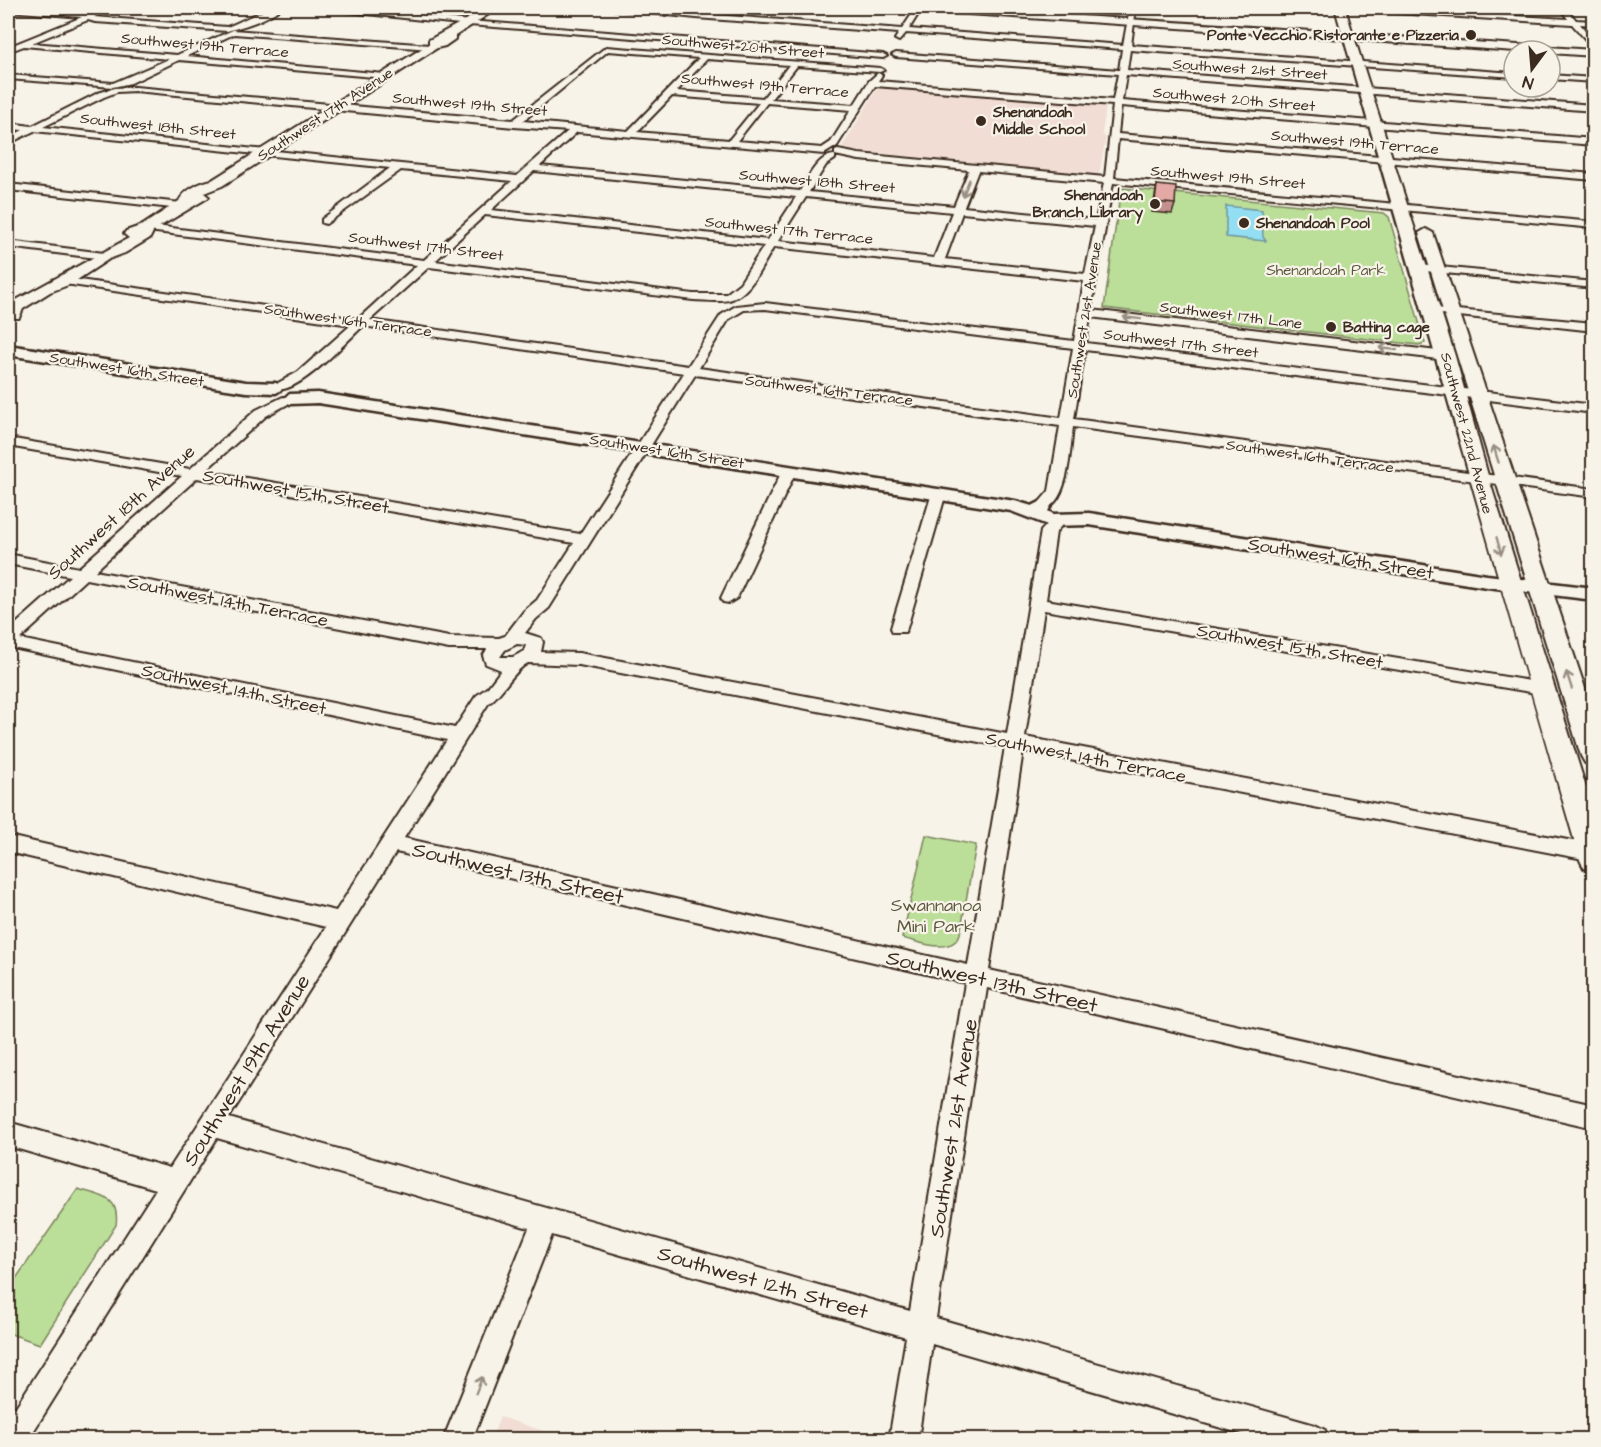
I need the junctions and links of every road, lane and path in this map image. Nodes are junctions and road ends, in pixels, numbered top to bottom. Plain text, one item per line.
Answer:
1 (110, 8) edge
2 (278, 8) edge
3 (314, 8) edge
4 (493, 8) edge
5 (605, 8) edge
6 (706, 8) edge
7 (921, 8) edge
8 (978, 8) edge
9 (1340, 8) edge
10 (1350, 8) edge
11 (1563, 8) edge
12 (8, 9) edge
13 (696, 16) junction
14 (1132, 16) edge
15 (88, 17) junction
16 (1575, 22) junction
17 (469, 23) junction
18 (1593, 23) edge
19 (688, 24) dead end
20 (231, 31) junction
21 (680, 31) dead end
22 (904, 31) junction
23 (1354, 35) junction
24 (671, 39) junction
25 (22, 44) junction
26 (432, 46) junction
27 (1127, 47) junction
28 (1593, 49) edge
29 (8, 50) edge
30 (656, 52) junction
31 (891, 55) junction
32 (706, 56) junction
33 (176, 57) junction
34 (795, 63) junction
35 (1363, 64) junction
36 (880, 70) junction
37 (1122, 73) junction
38 (1502, 74) edge
39 (385, 76) junction
40 (8, 77) edge
41 (1562, 78) edge
42 (1593, 80) edge
43 (872, 83) junction
44 (115, 87) junction
45 (1372, 92) junction
46 (671, 93) junction
47 (765, 100) junction
48 (1118, 103) junction
49 (336, 107) junction
50 (856, 108) junction
51 (1593, 108) edge
52 (514, 124) junction
53 (1382, 125) junction
54 (8, 126) edge
55 (32, 129) junction
56 (574, 130) junction
57 (629, 135) junction
58 (1115, 136) junction
59 (8, 141) edge
60 (1593, 142) edge
61 (730, 144) junction
62 (265, 153) junction
63 (828, 154) junction
64 (1393, 160) junction
65 (398, 167) junction
66 (532, 168) junction
67 (974, 168) junction
68 (1593, 177) edge
69 (519, 179) junction
70 (1108, 181) junction
71 (8, 187) edge
72 (803, 194) junction
73 (183, 205) junction
74 (958, 209) junction
75 (1410, 209) junction
76 (484, 212) junction
77 (326, 221) dead end
78 (1100, 223) junction
79 (1593, 225) edge
80 (148, 228) junction
81 (8, 244) edge
82 (772, 244) junction
83 (104, 256) junction
84 (938, 262) junction
85 (427, 263) junction
86 (1429, 269) junction
87 (1090, 278) junction
88 (65, 281) junction
89 (744, 285) junction
90 (1593, 285) edge
91 (724, 304) junction
92 (744, 304) junction
93 (1431, 310) junction
94 (1084, 312) junction
95 (1453, 312) junction
96 (9, 315) edge
97 (360, 322) junction
98 (1593, 327) edge
99 (1078, 345) junction
100 (8, 350) edge
101 (1446, 356) junction
102 (691, 370) junction
103 (283, 394) junction
104 (1456, 394) junction
105 (1479, 397) junction
106 (1593, 409) edge
107 (1067, 422) junction
108 (8, 442) edge
109 (642, 448) junction
110 (789, 471) junction
111 (194, 474) junction
112 (1479, 479) junction
113 (1505, 482) junction
114 (1593, 493) edge
115 (939, 494) junction
116 (1052, 512) junction
117 (585, 540) junction
118 (8, 559) edge
119 (82, 573) junction
120 (1510, 584) junction
121 (1538, 587) junction
122 (1593, 594) edge
123 (729, 598) dead end
124 (543, 604) junction
125 (1039, 604) junction
126 (899, 628) dead end
127 (8, 641) edge
128 (506, 642) junction
129 (449, 643) junction
130 (527, 650) junction
131 (494, 661) junction
132 (1542, 688) junction
133 (482, 700) junction
134 (460, 736) junction
135 (1015, 743) junction
136 (1560, 748) junction
137 (1593, 754) edge
138 (391, 843) junction
139 (8, 844) edge
140 (1593, 855) edge
141 (340, 921) junction
142 (976, 978) junction
143 (1593, 1117) edge
144 (211, 1125) junction
145 (8, 1134) edge
146 (175, 1182) junction
147 (545, 1220) junction
148 (922, 1326) junction
149 (11, 1440) edge
150 (457, 1440) edge
151 (903, 1440) edge
152 (1315, 1440) edge

1 - 15 street
2 - 20 street
3 - 17 street, Southwest 21st Street
4 - 17 main road, Southwest 17th Avenue
5 - 13 street
6 - 13 street
7 - 14 main road
7 - 22 street, Southwest 19th Avenue
8 - 14 main road
9 - 23 main road, Southwest 22nd Avenue
10 - 16 street
10 - 23 main road, Southwest 22nd Avenue
11 - 16 street
12 - 15 street
13 - 19 street
13 - 22 street
14 - 23 main road
14 - 27 street, Southwest 21st Avenue
15 - 20 street
15 - 25 street
16 - 18 street
16 - 28 street
17 - 24 street, Southwest 21st Street
17 - 26 main road, Southwest 17th Avenue
20 - 26 street
20 - 33 street
21 - 24 street
22 - 27 street
22 - 31 street, Southwest 19th Avenue
23 - 28 main road
23 - 35 main road, Southwest 22nd Avenue
24 - 30 street
24 - 31 street, Southwest 21st Street
25 - 29 street
25 - 33 street, Southwest 19th Terrace
26 - 39 main road, Southwest 17th Avenue
27 - 35 street
27 - 37 street, Southwest 21st Avenue
30 - 32 street, Southwest 20th Street
30 - 52 street, Southwest 20th Street
31 - 36 street, Southwest 19th Avenue
31 - 37 street, Southwest 21st Street
32 - 34 street, Southwest 20th Street
32 - 46 street
33 - 39 street, Southwest 19th Terrace
33 - 44 street
34 - 36 street, Southwest 20th Street
34 - 47 street
35 - 38 street
35 - 45 main road, Southwest 22nd Avenue
36 - 43 street, Southwest 19th Avenue
37 - 45 street, Southwest 21st Street
37 - 48 street, Southwest 21st Avenue
39 - 49 main road, Southwest 17th Avenue
40 - 44 street, Southwest 19th Street
41 - 42 street
43 - 48 street, Southwest 20th Street
43 - 50 street, Southwest 19th Avenue
44 - 49 street, Southwest 19th Street
44 - 55 street
45 - 51 street, Southwest 21st Street
45 - 53 main road, Southwest 22nd Avenue
46 - 47 street, Southwest 19th Terrace
46 - 57 street
47 - 50 street, Southwest 19th Terrace
47 - 61 street
48 - 53 street, Southwest 20th Street
48 - 58 street, Southwest 21st Avenue
49 - 52 street, Southwest 19th Street
49 - 62 main road, Southwest 17th Avenue
50 - 63 street, Southwest 19th Avenue
52 - 56 street, Southwest 19th Street
53 - 60 street, Southwest 20th Street
53 - 64 main road, Southwest 22nd Avenue
54 - 55 street, Southwest 18th Street
55 - 59 street
55 - 62 street, Southwest 18th Street
56 - 57 street, Southwest 19th Street
56 - 66 street, Southwest 18th Avenue
57 - 61 street, Southwest 19th Street
58 - 64 street, Southwest 19th Terrace
58 - 70 street, Southwest 21st Avenue
61 - 63 street, Southwest 19th Street
62 - 65 street, Southwest 18th Street
62 - 73 main road, Southwest 17th Avenue
63 - 67 street, Southwest 19th Street
63 - 72 street, Southwest 19th Avenue
64 - 68 street, Southwest 19th Terrace
64 - 75 main road, Southwest 22nd Avenue
65 - 69 street, Southwest 18th Street
65 - 77 street
66 - 69 street, Southwest 18th Avenue
66 - 72 street, Southwest 18th Street
67 - 70 street, Southwest 19th Street
67 -> 74 street
69 - 76 street, Southwest 18th Avenue
70 - 75 street, Southwest 19th Street
70 - 78 street, Southwest 21st Avenue
71 - 73 street
72 - 74 street, Southwest 18th Street
72 - 82 street, Southwest 19th Avenue
73 - 80 main road, Southwest 17th Avenue
74 - 78 street, Southwest 18th Street
74 - 84 street
75 - 79 street, Southwest 19th Street
75 - 86 main road, Southwest 22nd Avenue
76 - 82 street, Southwest 17th Terrace
76 - 85 street, Southwest 18th Avenue
78 - 87 street, Southwest 21st Avenue
80 - 83 main road, Southwest 17th Avenue
80 - 85 street, Southwest 17th Street
81 - 83 street
82 - 84 street, Southwest 17th Terrace
82 - 89 street, Southwest 19th Avenue
83 - 88 main road, Southwest 17th Avenue
84 - 87 street, Southwest 17th Terrace
85 - 91 street, Southwest 17th Street
85 - 97 street, Southwest 18th Avenue
86 - 90 street
86 - 93 main road, Southwest 22nd Avenue
86 - 95 main road, Southwest 22nd Avenue
87 - 94 street, Southwest 21st Avenue
88 - 96 main road, Southwest 17th Avenue
88 - 97 street, Southwest 16th Terrace
89 - 91 street, Southwest 19th Avenue
89 - 92 street
91 - 92 street, Southwest 19th Avenue
91 - 92 street, Southwest 17th Street
91 - 102 street, Southwest 19th Avenue
92 - 99 street, Southwest 17th Street
93 - 95 street
93 - 101 main road, Southwest 22nd Avenue
94 - 99 street, Southwest 21st Avenue
101 -> 94 street, Southwest 17th Lane
95 - 98 street
95 - 105 main road, Southwest 22nd Avenue
97 - 102 street, Southwest 16th Terrace
97 - 103 street, Southwest 18th Avenue
99 - 104 street, Southwest 17th Street
99 - 107 street, Southwest 21st Avenue
100 - 103 street, Southwest 16th Street
101 - 104 main road, Southwest 22nd Avenue
102 - 107 street, Southwest 16th Terrace
102 - 109 street, Southwest 19th Avenue
103 - 109 street, Southwest 16th Street
103 - 111 street, Southwest 18th Avenue
104 - 105 street, Southwest 17th Street
104 - 112 main road, Southwest 22nd Avenue
105 - 106 street, Southwest 17th Street
113 -> 105 main road, Southwest 22nd Avenue
107 - 112 street, Southwest 16th Terrace
107 - 116 street, Southwest 21st Avenue
108 - 111 street, Southwest 15th Street
109 - 110 street, Southwest 16th Street
109 - 117 street, Southwest 19th Avenue
110 - 115 street, Southwest 16th Street
110 - 123 street
111 - 117 street, Southwest 15th Street
111 - 119 street, Southwest 18th Avenue
112 - 113 street, Southwest 16th Terrace
112 -> 120 main road, Southwest 22nd Avenue
113 - 114 street, Southwest 16th Terrace
113 - 121 main road, Southwest 22nd Avenue
115 - 116 street, Southwest 16th Street
115 - 126 street
116 - 120 street, Southwest 16th Street
116 - 125 street, Southwest 21st Avenue
117 - 124 street, Southwest 19th Avenue
118 - 119 street, Southwest 14th Terrace
119 - 127 street, Southwest 18th Avenue
119 - 129 street, Southwest 14th Terrace
120 - 121 street, Southwest 16th Street
120 - 132 main road, Southwest 22nd Avenue
121 - 122 street, Southwest 16th Street
137 -> 121 main road, Southwest 22nd Avenue
124 - 128 street, Southwest 19th Avenue
124 - 130 street, Southwest 19th Avenue
125 - 132 street, Southwest 15th Street
125 - 135 street, Southwest 21st Avenue
127 - 134 street, Southwest 14th Street
128 - 129 street, Southwest 14th Terrace
128 - 130 street, Southwest 14th Terrace
128 - 131 street, Southwest 19th Avenue
129 - 131 street, Southwest 14th Terrace
130 - 131 street
130 - 133 street, Southwest 19th Avenue
130 - 135 street, Southwest 14th Terrace
131 - 133 street, Southwest 19th Avenue
132 - 136 main road, Southwest 22nd Avenue
133 - 134 street, Southwest 19th Avenue
134 - 138 street, Southwest 19th Avenue
135 - 140 street, Southwest 14th Terrace
135 - 142 street, Southwest 21st Avenue
136 - 137 street
136 - 140 main road, Southwest 22nd Avenue
138 - 141 street, Southwest 19th Avenue
138 - 142 street, Southwest 13th Street
139 - 141 street
141 - 144 street, Southwest 19th Avenue
142 - 143 street, Southwest 13th Street
142 - 148 street, Southwest 21st Avenue
144 - 146 street, Southwest 19th Avenue
144 - 147 street, Southwest 12th Street
145 - 146 street
146 - 149 street, Southwest 19th Avenue
147 - 148 street, Southwest 12th Street
150 -> 147 street
148 - 151 street, Southwest 21st Avenue
148 - 152 street, Southwest 12th Street

